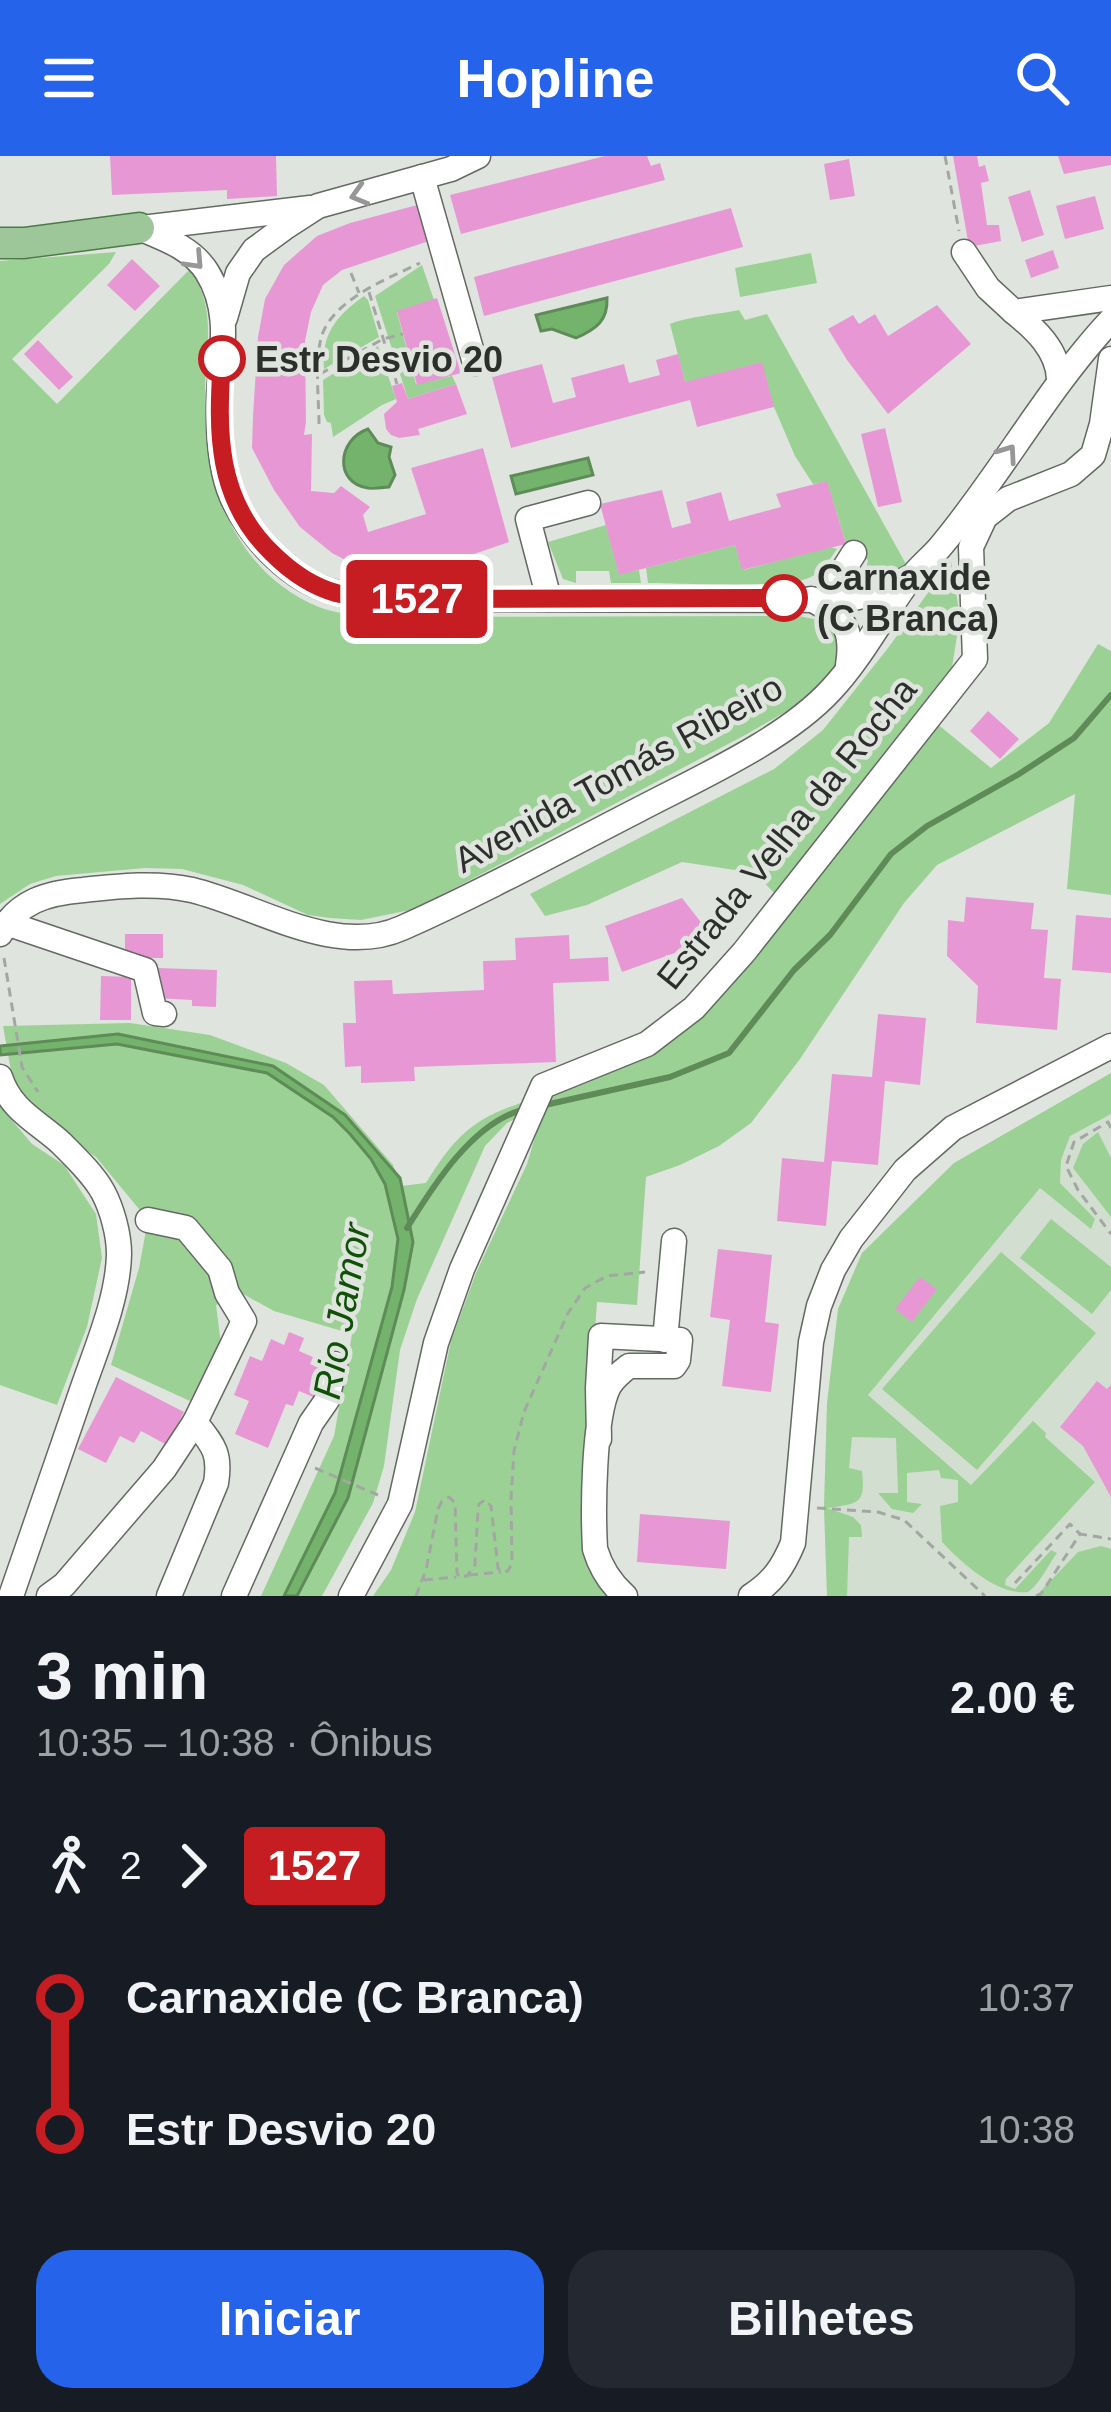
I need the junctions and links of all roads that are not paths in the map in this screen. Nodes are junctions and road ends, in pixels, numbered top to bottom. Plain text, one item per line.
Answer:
1 (478, 156) edge
2 (422, 177) junction
3 (318, 206) junction
4 (234, 218) junction
5 (140, 228) junction
6 (0, 243) edge
7 (964, 252) road end
8 (244, 265) junction
9 (1111, 298) edge
10 (1014, 312) junction
11 (225, 318) junction
12 (1111, 320) edge
13 (1111, 359) edge
14 (475, 362) dead end
15 (1060, 379) junction
16 (588, 503) dead end
17 (854, 553) dead end
18 (912, 576) junction
19 (549, 599) junction
20 (817, 599) junction
21 (847, 672) junction
22 (4, 938) edge
23 (164, 1015) dead end
24 (1111, 1046) edge
25 (4, 1087) edge
26 (148, 1220) dead end
27 (674, 1240) dead end
28 (665, 1340) junction
29 (601, 1343) junction
30 (335, 1364) dead end
31 (629, 1366) junction
32 (195, 1422) junction
33 (598, 1439) junction
34 (11, 1596) edge
35 (49, 1596) edge
36 (169, 1596) edge
37 (234, 1596) edge
38 (351, 1596) edge
39 (625, 1596) edge
40 (751, 1596) edge

1 - 2 street
2 -> 3 street
2 - 14 street
3 - 4 street
3 - 8 street
4 - 5 street
4 - 8 street
5 - 6 main road
5 -> 11 street
7 - 10 street
8 - 11 street
9 - 10 street
10 - 15 street
11 - 19 street
12 - 15 street, Avenida Tomás Ribeiro
13 - 38 street, Estrada Velha da Rocha
18 -> 15 street, Avenida Tomás Ribeiro
16 - 19 street
17 - 20 street
18 - 20 street
18 - 21 street, Avenida Tomás Ribeiro
19 - 20 street
20 - 21 street
21 - 22 street, Avenida Tomás Ribeiro
22 - 23 street
24 - 40 street
25 - 34 street
26 - 32 street
27 - 28 street
28 - 29 street
28 - 31 street
29 - 31 street
29 - 33 street
30 - 37 street
31 - 33 street
32 - 35 street
32 - 36 street
33 - 39 street

